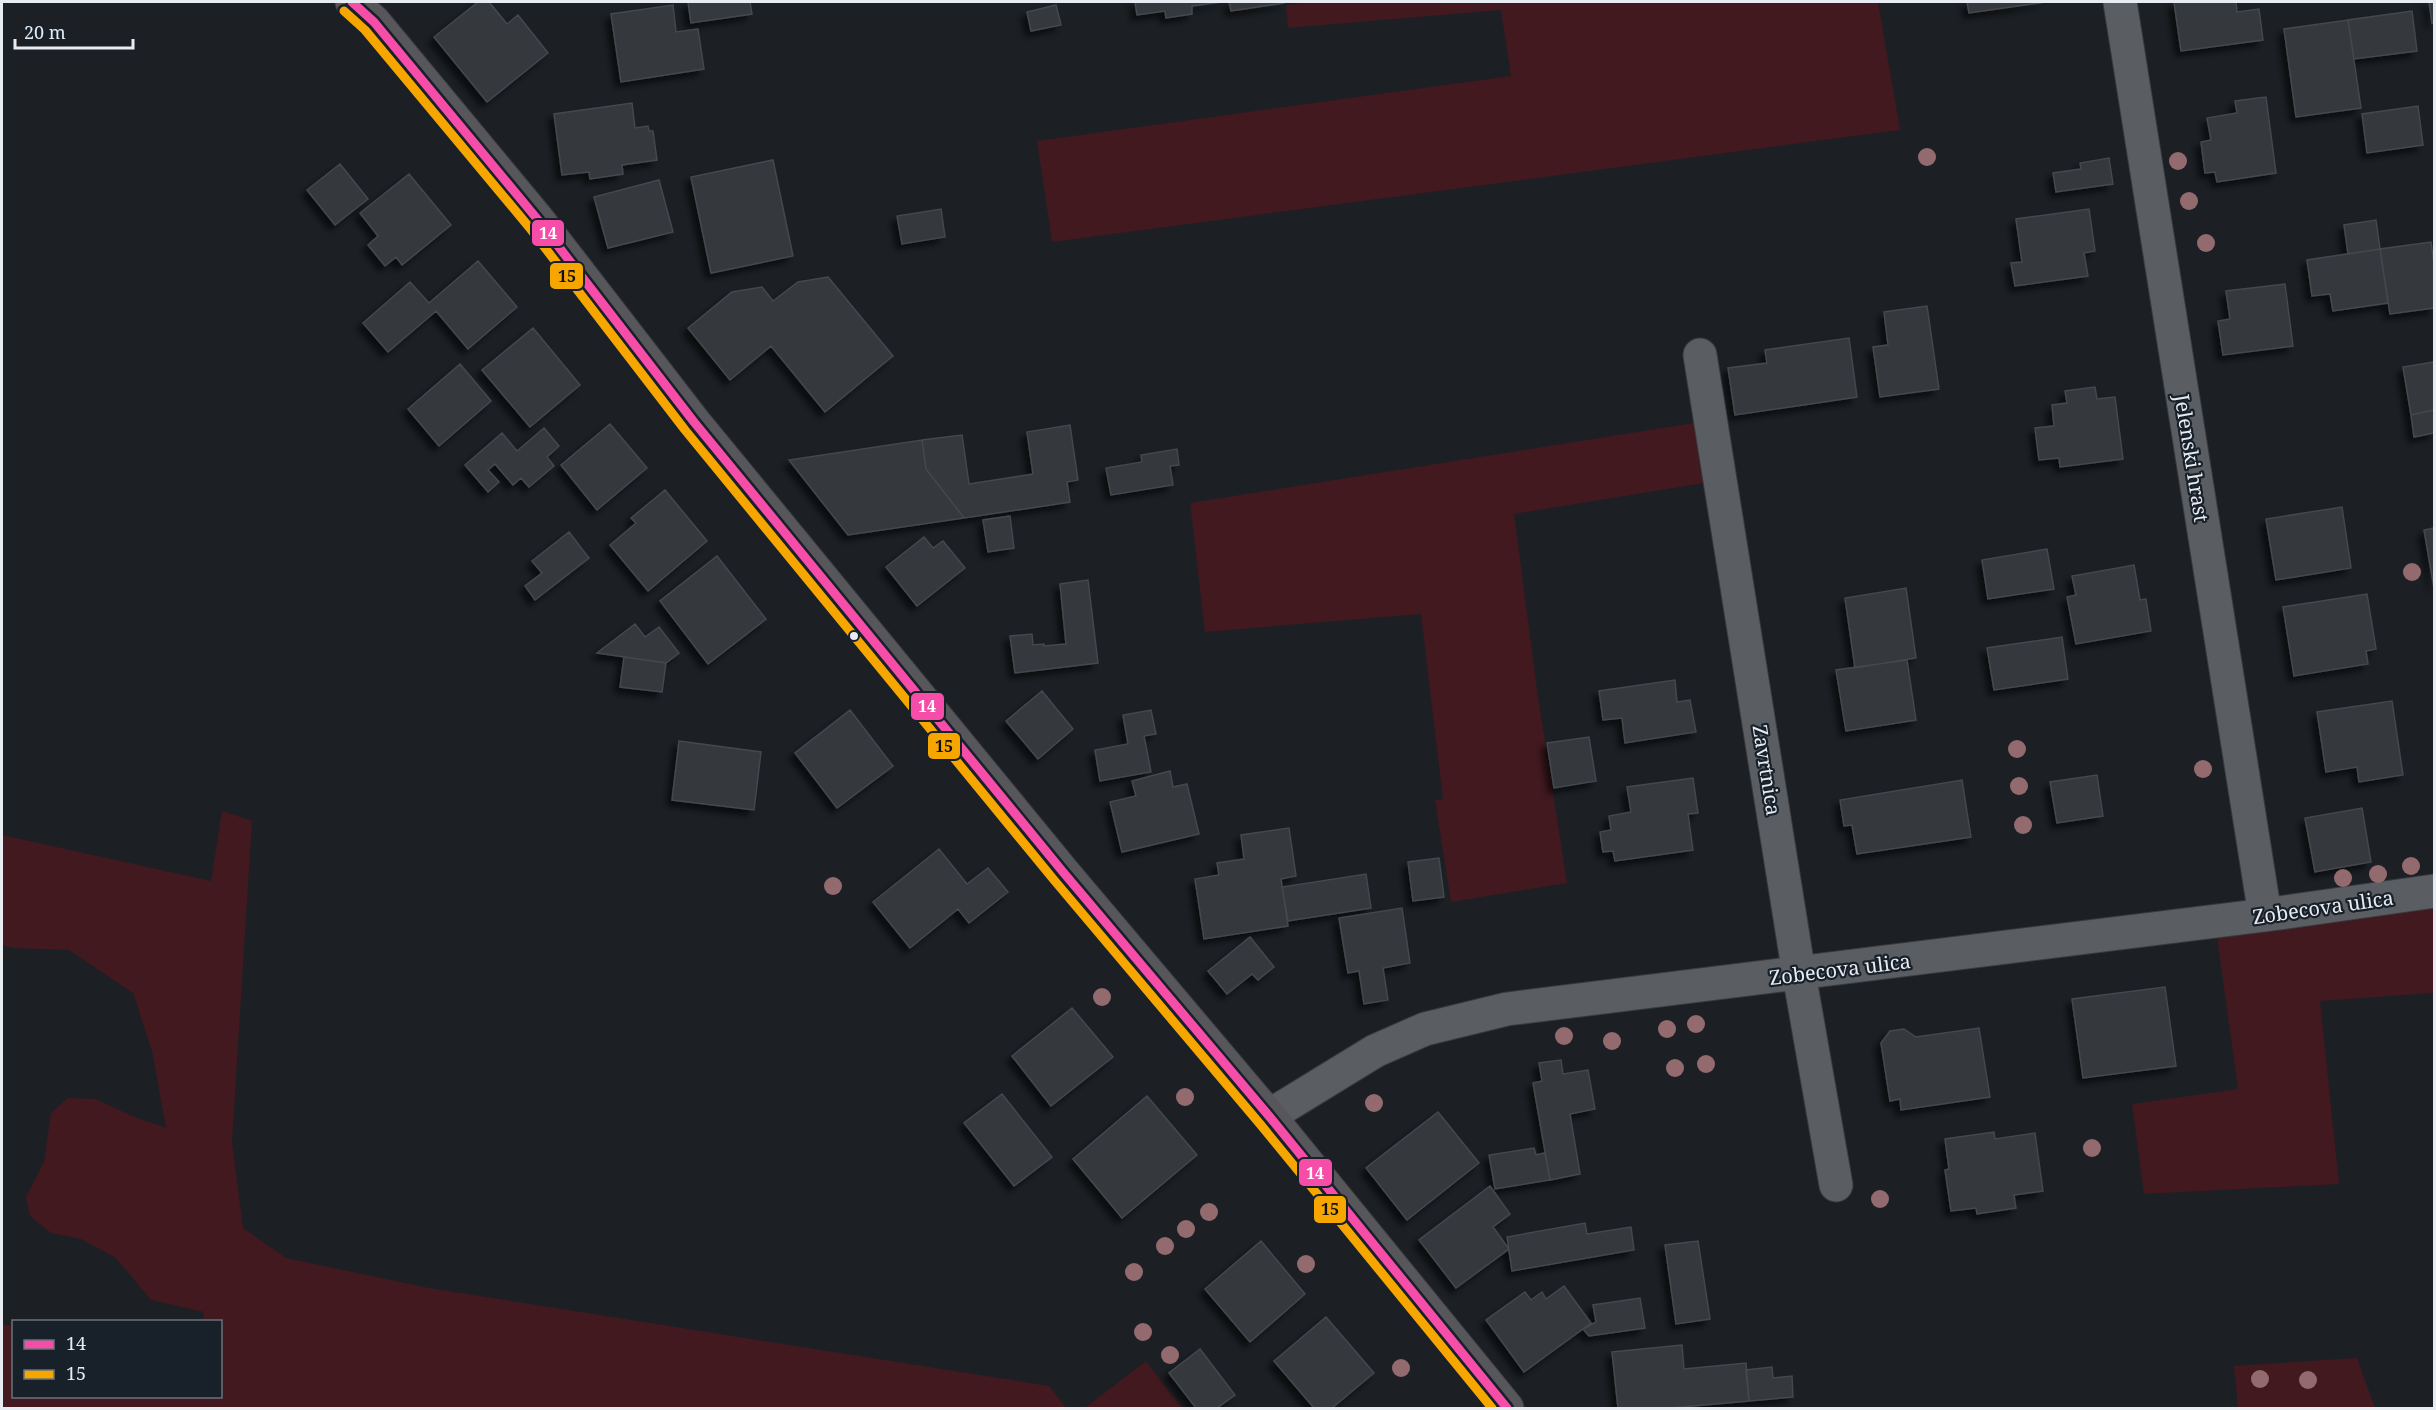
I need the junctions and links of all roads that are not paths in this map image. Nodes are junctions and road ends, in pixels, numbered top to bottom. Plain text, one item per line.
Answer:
1 (2120, 2) edge
2 (368, 8) edge
3 (1700, 355) dead end
4 (2434, 891) edge
5 (2265, 915) junction
6 (1800, 974) junction
7 (1269, 1116) junction
8 (1836, 1185) dead end
9 (1507, 1408) edge

1 - 5 street, Jelenski hrast
2 - 7 main road
3 - 6 street, Zavrtnica
4 - 5 street, Zobecova ulica
5 - 6 street, Zobecova ulica
6 - 7 street, Zobecova ulica
6 - 8 street, Zavrtnica
7 - 9 main road

